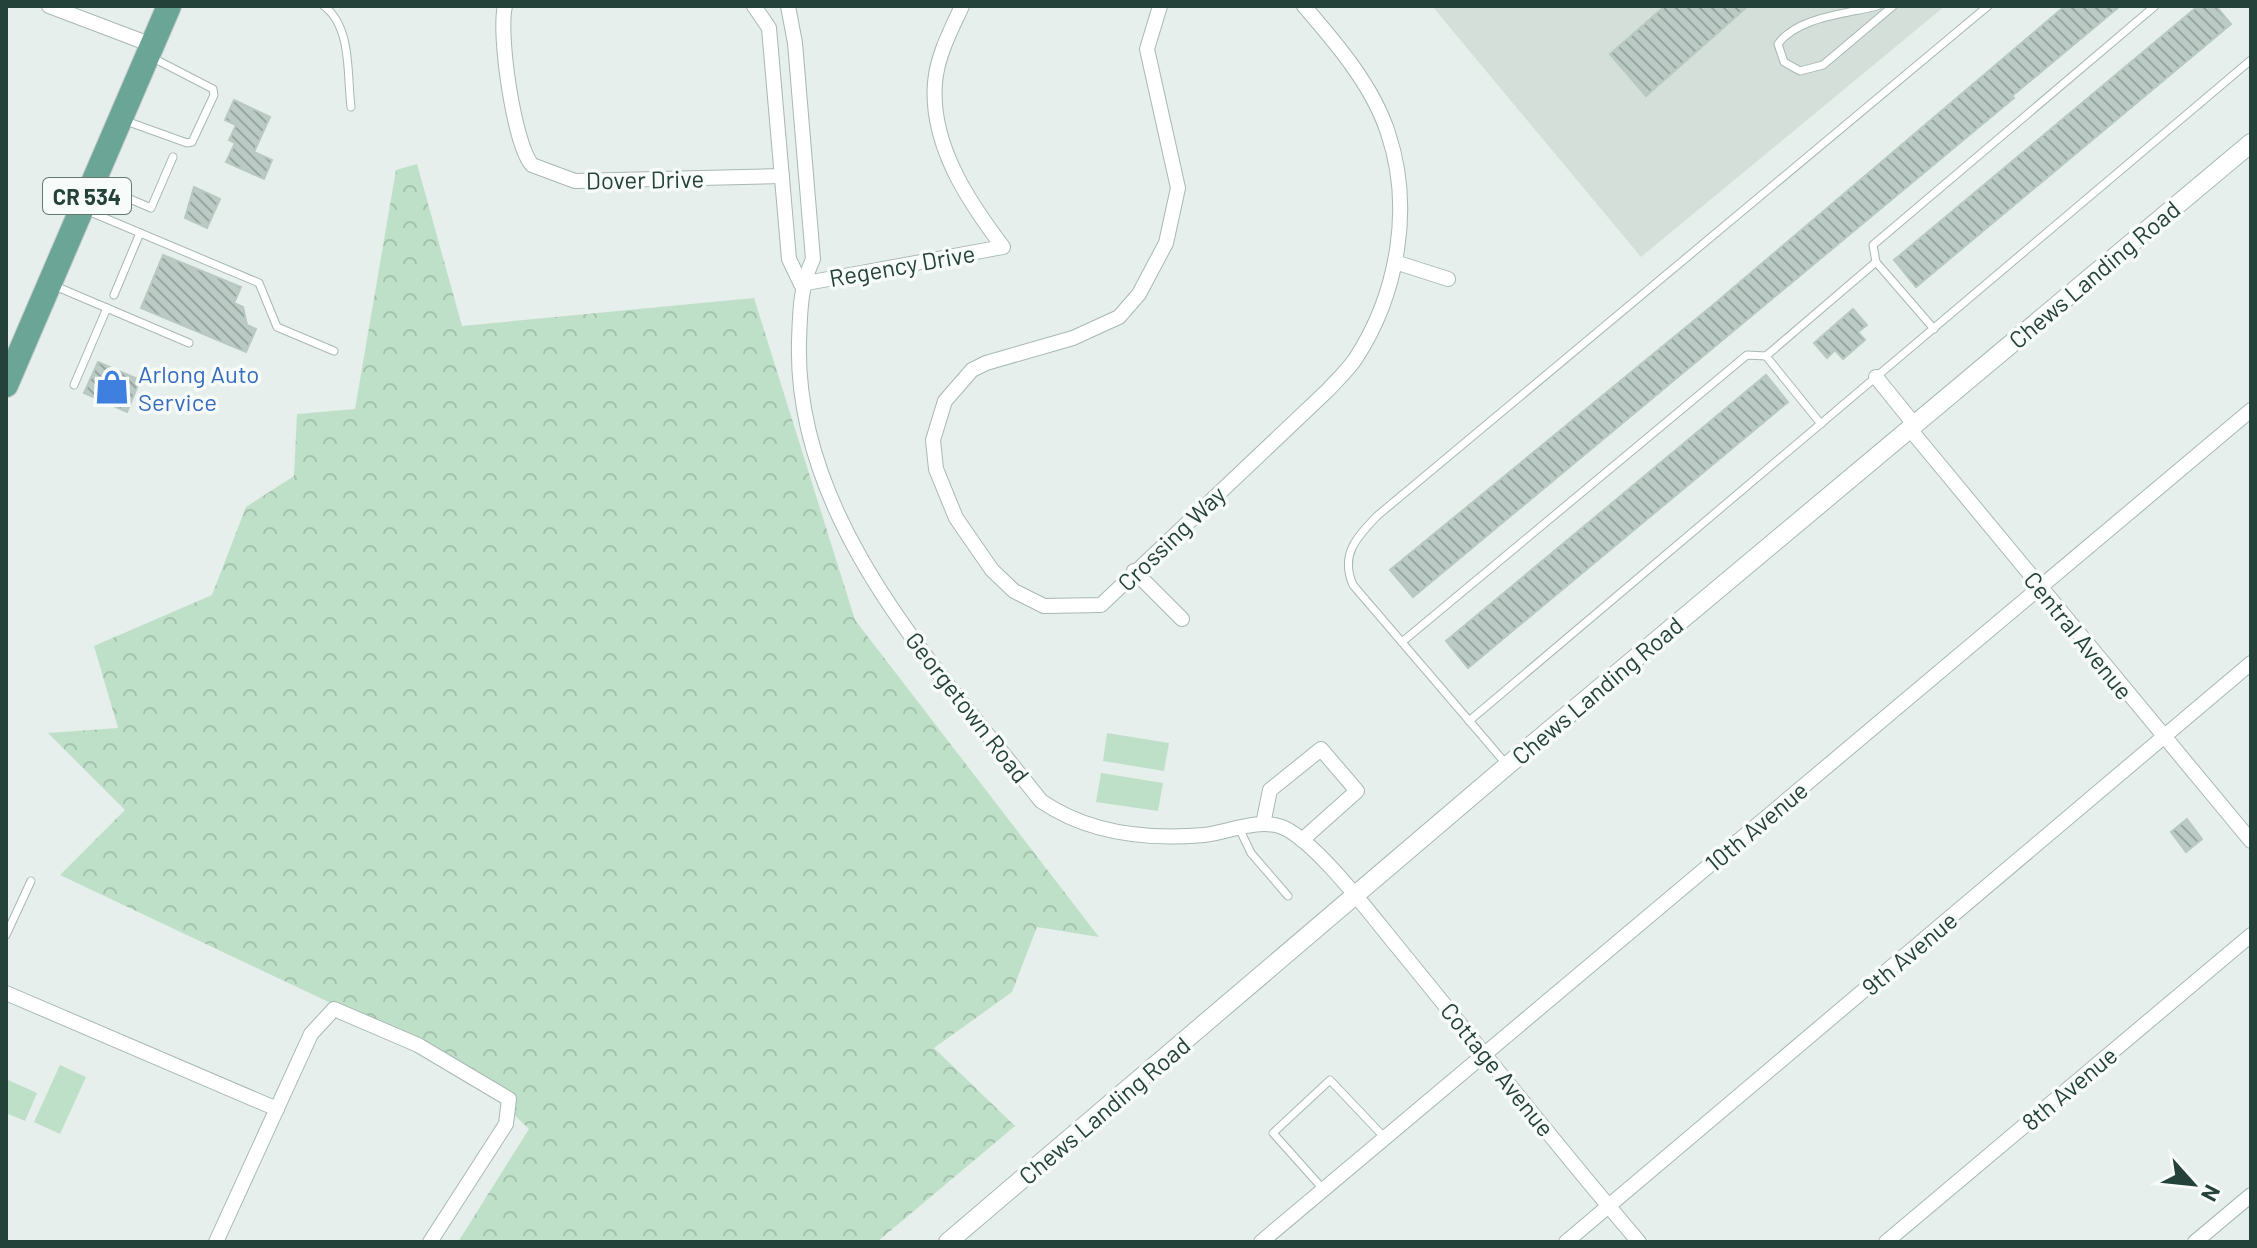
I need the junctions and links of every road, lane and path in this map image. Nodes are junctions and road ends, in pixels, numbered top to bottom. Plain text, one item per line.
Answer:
1 (49, 6) edge
2 (169, 6) edge
3 (324, 6) edge
4 (505, 6) edge
5 (754, 6) edge
6 (788, 6) edge
7 (962, 6) edge
8 (1160, 6) edge
9 (1304, 6) edge
10 (1877, 6) edge
11 (1893, 6) edge
12 (1988, 6) edge
13 (2155, 6) edge
14 (790, 26) junction
15 (769, 28) junction
16 (150, 50) junction
17 (2251, 60) edge
18 (351, 107) dead end
19 (120, 119) junction
20 (2251, 143) edge
21 (173, 157) dead end
22 (782, 176) junction
23 (93, 183) junction
24 (82, 208) junction
25 (140, 233) junction
26 (1395, 262) junction
27 (1876, 262) junction
28 (1448, 279) dead end
29 (50, 283) junction
30 (801, 284) junction
31 (114, 295) dead end
32 (107, 308) junction
33 (1934, 329) junction
34 (189, 343) dead end
35 (334, 351) dead end
36 (1766, 356) junction
37 (1876, 377) junction
38 (6, 385) edge
39 (74, 385) dead end
40 (2251, 410) edge
41 (1821, 424) junction
42 (1911, 426) junction
43 (1134, 571) junction
44 (2040, 587) junction
45 (1182, 619) dead end
46 (1402, 642) junction
47 (2251, 663) edge
48 (1469, 721) junction
49 (2163, 738) junction
50 (1508, 765) junction
51 (1263, 824) junction
52 (1239, 828) junction
53 (1302, 840) junction
54 (2251, 841) edge
55 (31, 881) dead end
56 (1288, 896) dead end
57 (1356, 897) junction
58 (6, 935) edge
59 (2251, 935) edge
60 (6, 993) edge
61 (1485, 1054) junction
62 (277, 1109) junction
63 (1385, 1138) junction
64 (1323, 1189) junction
65 (2251, 1195) edge
66 (1609, 1206) junction
67 (216, 1242) edge
68 (430, 1242) edge
69 (948, 1242) edge
70 (1261, 1242) edge
71 (1566, 1242) edge
72 (1639, 1242) edge
73 (1886, 1242) edge
74 (2195, 1242) edge

1 - 16 street
2 - 16 main road, CR 534
3 - 18 lane
4 - 22 street, Dover Drive
5 - 15 street, Georgetown Road
6 - 14 street, Georgetown Road
7 - 30 street, Regency Drive
8 - 43 street, Crossing Way
9 - 26 street, Crossing Way
10 - 11 lane
12 - 46 lane
13 - 27 lane
14 - 15 street
14 - 30 street, Georgetown Road
15 - 22 street, Georgetown Road
16 - 19 main road, CR 534
16 - 19 lane
17 - 33 lane
19 - 23 main road, CR 534
20 - 42 street, Chews Landing Road
21 - 23 lane
22 - 30 street, Georgetown Road
23 - 24 main road, CR 534
24 - 25 lane
24 - 29 main road, CR 534
25 - 31 lane
25 - 35 lane
26 - 28 street
26 - 43 street, Crossing Way
27 - 33 lane
27 - 36 lane
29 - 32 lane
29 - 38 main road, CR 534
30 - 52 street, Georgetown Road
32 - 34 lane
32 - 39 lane
33 - 37 lane
36 - 41 lane
36 - 46 lane
37 - 41 lane
37 - 42 street, Central Avenue
40 - 44 street, 10th Avenue
41 - 48 lane
42 - 44 street, Central Avenue
42 - 50 street, Chews Landing Road
43 - 45 street
44 - 49 street, Central Avenue
44 - 61 street, 10th Avenue
46 - 48 lane
47 - 49 street, 9th Avenue
48 - 50 lane
49 - 54 street, Central Avenue
49 - 66 street, 9th Avenue
50 - 57 street, Chews Landing Road
51 - 52 street, Georgetown Road
51 - 53 street
51 - 53 street
52 - 56 lane
53 - 57 street
55 - 58 lane
57 - 61 street, Cottage Avenue
57 - 69 street, Chews Landing Road
59 - 73 street, 8th Avenue
60 - 62 street
61 - 63 street, 10th Avenue
61 - 66 street, Cottage Avenue
62 - 67 street
62 - 68 street
63 - 64 street, 10th Avenue
63 - 64 lane
64 - 70 street, 10th Avenue
65 - 74 street
66 - 71 street, 9th Avenue
66 - 72 street, Cottage Avenue

